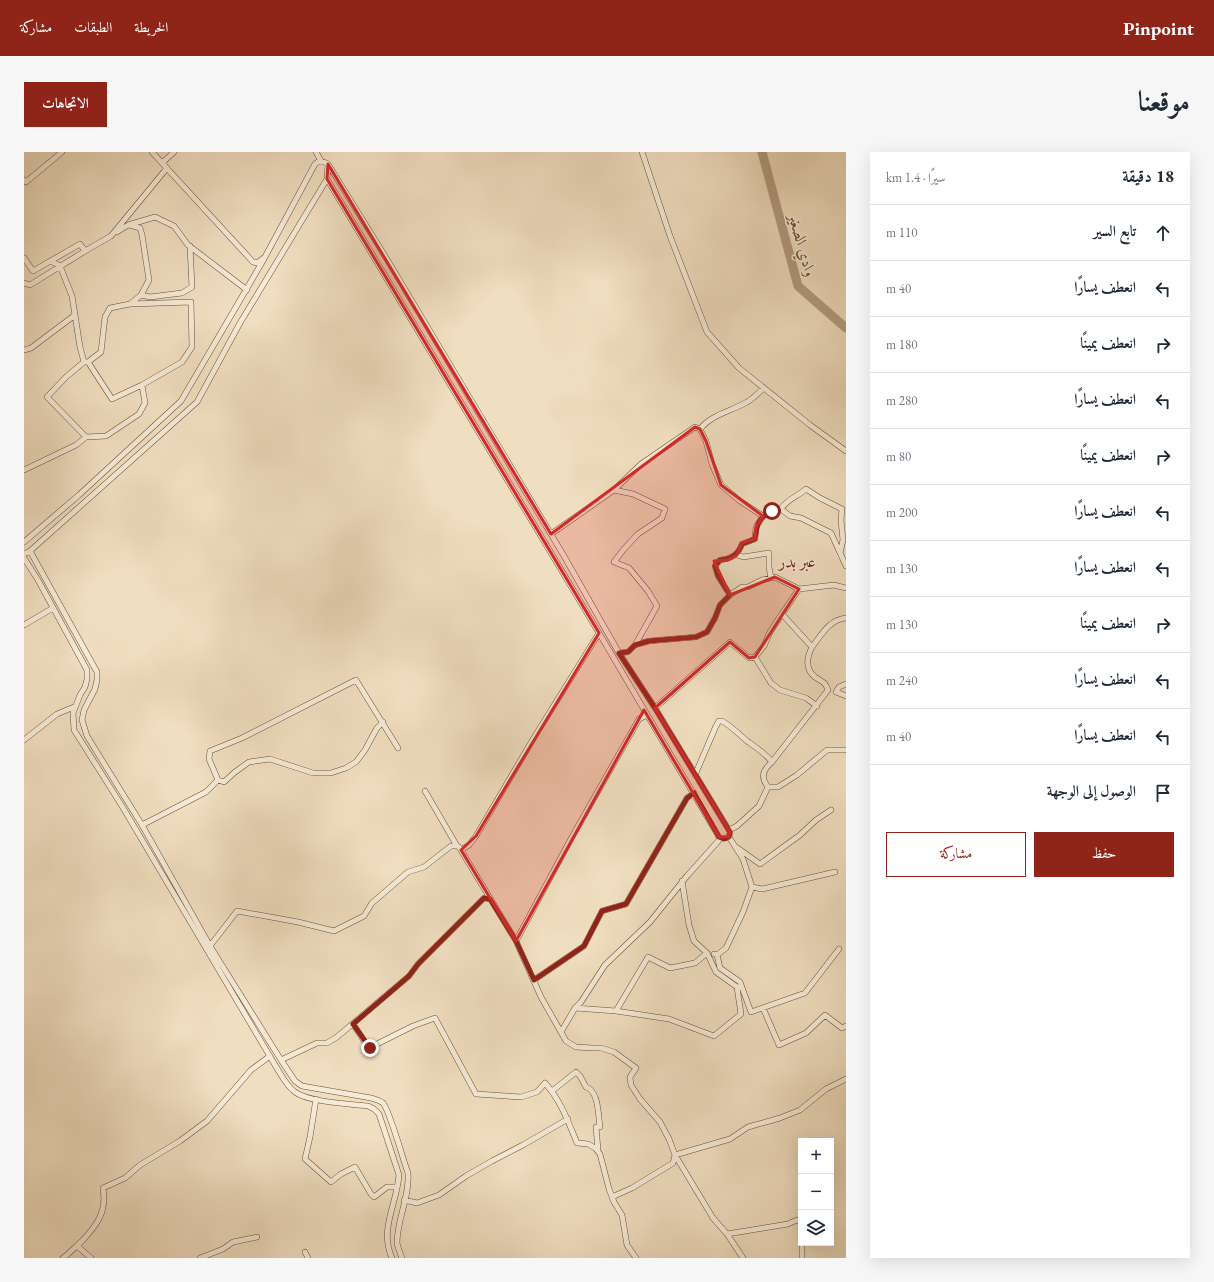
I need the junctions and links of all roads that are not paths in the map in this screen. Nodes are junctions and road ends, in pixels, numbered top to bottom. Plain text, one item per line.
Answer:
1 (62, 152) edge
2 (152, 152) edge
3 (174, 152) edge
4 (316, 152) edge
5 (642, 152) edge
6 (320, 161) junction
7 (162, 163) junction
8 (328, 164) junction
9 (167, 168) junction
10 (327, 179) junction
11 (24, 180) edge
12 (128, 224) junction
13 (111, 236) junction
14 (190, 246) junction
15 (86, 251) junction
16 (265, 257) junction
17 (24, 258) edge
18 (51, 261) junction
19 (60, 266) junction
20 (24, 283) edge
21 (247, 290) junction
22 (141, 295) junction
23 (130, 304) junction
24 (75, 315) junction
25 (24, 349) edge
26 (86, 362) junction
27 (142, 385) junction
28 (764, 388) junction
29 (700, 429) junction
30 (86, 436) junction
31 (846, 451) edge
32 (24, 470) edge
33 (614, 490) junction
34 (781, 509) junction
35 (844, 514) edge
36 (763, 516) junction
37 (551, 534) junction
38 (844, 535) edge
39 (24, 542) edge
40 (30, 551) junction
41 (840, 553) junction
42 (24, 554) edge
43 (737, 555) junction
44 (24, 558) edge
45 (846, 566) edge
46 (772, 578) junction
47 (846, 588) edge
48 (799, 589) junction
49 (730, 595) junction
50 (53, 608) junction
51 (782, 614) junction
52 (846, 618) edge
53 (24, 625) edge
54 (599, 633) junction
55 (635, 645) junction
56 (812, 647) junction
57 (619, 653) junction
58 (755, 657) junction
59 (846, 684) edge
60 (846, 696) edge
61 (817, 706) junction
62 (74, 707) junction
63 (655, 708) junction
64 (647, 715) junction
65 (383, 722) junction
66 (24, 740) edge
67 (398, 748) dead end
68 (844, 750) dead end
69 (772, 762) junction
70 (695, 775) junction
71 (218, 780) junction
72 (768, 787) junction
73 (425, 791) dead end
74 (694, 793) junction
75 (831, 810) dead end
76 (142, 825) junction
77 (729, 830) junction
78 (729, 837) junction
79 (721, 838) junction
80 (734, 845) junction
81 (459, 848) junction
82 (835, 872) dead end
83 (682, 881) junction
84 (752, 887) junction
85 (490, 899) junction
86 (516, 941) junction
87 (210, 946) junction
88 (838, 949) dead end
89 (707, 953) junction
90 (717, 954) junction
91 (534, 980) junction
92 (575, 1008) junction
93 (763, 1008) junction
94 (616, 1011) junction
95 (353, 1024) junction
96 (846, 1026) edge
97 (560, 1032) junction
98 (270, 1056) junction
99 (281, 1060) junction
100 (846, 1079) edge
101 (552, 1091) junction
102 (316, 1099) junction
103 (568, 1119) junction
104 (598, 1150) junction
105 (675, 1155) junction
106 (397, 1187) junction
107 (612, 1196) junction
108 (404, 1200) junction
109 (798, 1221) edge
110 (727, 1234) junction
111 (257, 1237) dead end
112 (76, 1246) junction
113 (802, 1246) edge
114 (305, 1252) dead end
115 (64, 1258) edge
116 (90, 1258) edge
117 (200, 1258) edge
118 (308, 1258) edge
119 (392, 1258) edge
120 (402, 1258) edge
121 (636, 1258) edge
122 (743, 1258) edge
123 (802, 1258) edge

1 - 11 street
2 - 7 street
3 - 7 street
4 - 6 street
5 - 28 street
6 - 8 street
6 - 16 street
7 - 9 street
8 - 10 street
8 - 37 street
9 - 13 street
9 - 16 street
10 - 40 street
10 - 54 street
12 - 13 street
12 - 14 street
12 - 22 street
13 - 15 street
14 - 21 street
14 - 22 street
15 - 18 street
15 - 19 street
16 - 21 street
17 - 18 street
18 - 19 street
19 - 20 street
19 - 24 street
21 - 39 street
22 - 23 street
23 - 26 street
23 - 27 street
24 - 25 street
24 - 26 street
26 - 27 street
26 - 30 street
27 - 30 street
28 - 29 street
28 - 31 street
29 - 33 street
29 - 36 street
30 - 32 street
33 - 37 street
33 - 55 street
34 - 35 street
34 - 36 street
34 - 41 street
35 - 38 street
36 - 43 street
37 - 57 street
38 - 41 street
40 - 42 street
40 - 76 street
41 - 45 street
43 - 46 street
43 - 49 street
44 - 50 street
46 - 48 street
46 - 49 street
47 - 48 street
48 - 51 street
49 - 55 street
50 - 53 street
50 - 62 street
51 - 56 street
51 - 58 street
52 - 56 street
54 - 64 street
54 - 81 street
55 - 57 street
56 - 61 street
57 - 63 street
58 - 61 street
58 - 63 street
59 - 60 street
61 - 69 street
62 - 66 street
62 - 98 street
63 - 70 street
64 - 74 street
64 - 86 street
65 - 67 street
65 - 71 street
65 - 71 street
68 - 72 street
69 - 70 street
69 - 72 street
70 - 77 street
71 - 76 street
72 - 77 street
73 - 81 street
74 - 79 street
74 - 91 street
75 - 80 street
76 - 87 street
77 - 78 street
78 - 79 street
78 - 80 street
79 - 83 street
80 - 84 street
81 - 85 street
81 - 87 street
82 - 84 street
83 - 89 street
83 - 92 street
84 - 90 street
85 - 86 street
85 - 95 street
86 - 91 street
87 - 99 street
88 - 93 street
89 - 90 street
89 - 94 street
89 - 94 street
90 - 93 street
91 - 97 street
92 - 94 street
92 - 97 street
93 - 96 street
95 - 99 street
95 - 101 street
97 - 105 street
98 - 102 street
98 - 112 street
99 - 108 street
100 - 105 street
101 - 103 street
101 - 104 street
102 - 106 street
102 - 106 street
103 - 104 street
103 - 108 street
104 - 107 street
105 - 107 street
105 - 110 street
106 - 119 street
107 - 121 street
108 - 120 street
109 - 110 street
110 - 122 street
111 - 117 street
112 - 115 street
112 - 116 street
113 - 123 street
114 - 118 street

